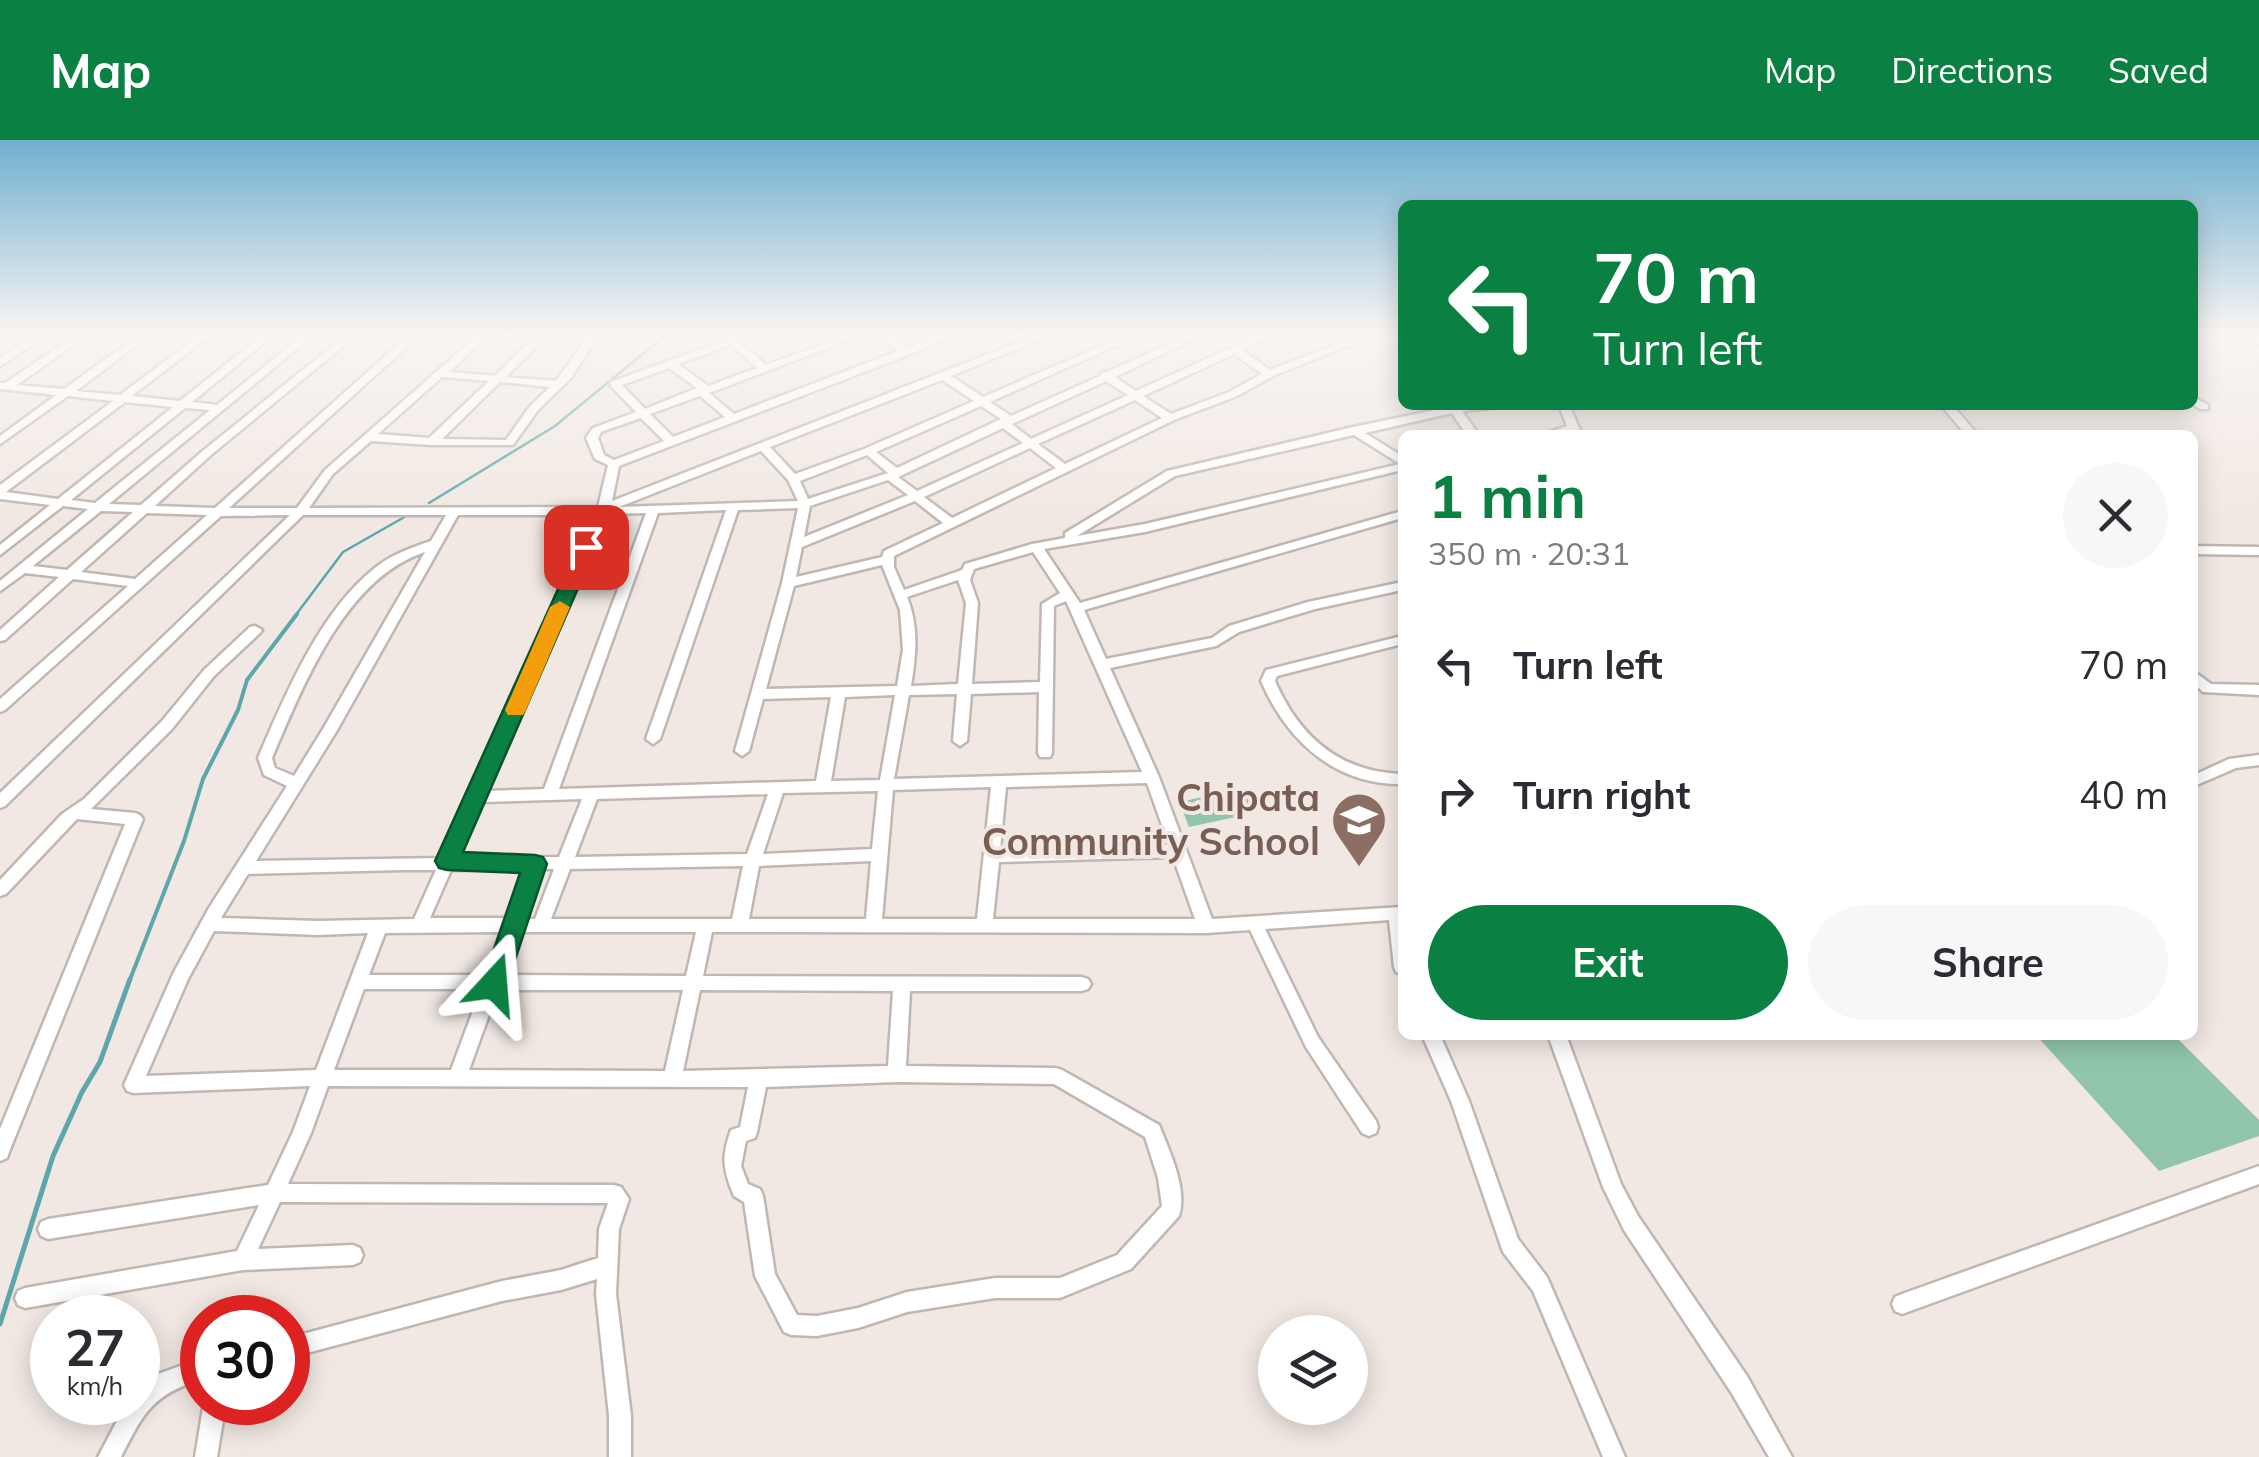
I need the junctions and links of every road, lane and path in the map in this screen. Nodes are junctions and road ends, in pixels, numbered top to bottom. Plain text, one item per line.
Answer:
1 (61, 396) edge
2 (101, 396) edge
3 (194, 396) edge
4 (231, 396) edge
5 (276, 396) edge
6 (344, 396) edge
7 (413, 396) edge
8 (477, 396) edge
9 (545, 396) edge
10 (627, 396) edge
11 (685, 396) edge
12 (710, 396) edge
13 (790, 396) edge
14 (896, 396) edge
15 (976, 396) edge
16 (990, 396) edge
17 (1057, 396) edge
18 (1131, 396) edge
19 (1139, 396) edge
20 (1227, 396) edge
21 (124, 398) junction
22 (982, 400) junction
23 (2198, 403) edge
24 (184, 405) junction
25 (2204, 407) dead end
26 (217, 408) junction
27 (1455, 410) joint
28 (1950, 410) edge
29 (641, 412) junction
30 (733, 418) junction
31 (1170, 418) junction
32 (1005, 420) junction
33 (1354, 430) junction
34 (1469, 430) edge
35 (1968, 430) edge
36 (368, 437) junction
37 (0, 441) edge
38 (670, 441) junction
39 (432, 442) junction
40 (1029, 443) junction
41 (765, 448) junction
42 (868, 451) junction
43 (1398, 461) edge
44 (614, 464) junction
45 (1398, 465) edge
46 (1063, 468) junction
47 (893, 474) junction
48 (793, 478) junction
49 (0, 493) edge
50 (916, 496) junction
51 (62, 504) junction
52 (804, 504) junction
53 (733, 506) junction
54 (97, 508) junction
55 (653, 509) junction
56 (144, 510) junction
57 (603, 510) junction
58 (454, 511) junction
59 (221, 512) junction
60 (300, 512) junction
61 (1398, 515) edge
62 (951, 523) junction
63 (1057, 543) junction
64 (437, 544) junction
65 (796, 545) junction
66 (1036, 547) junction
67 (2198, 550) edge
68 (0, 551) edge
69 (2259, 552) edge
70 (886, 560) junction
71 (22, 569) junction
72 (965, 573) junction
73 (74, 575) junction
74 (139, 583) junction
75 (788, 583) junction
76 (1397, 586) edge
77 (0, 587) edge
78 (901, 596) junction
79 (1073, 600) junction
80 (255, 630) dead end
81 (0, 637) edge
82 (1398, 641) edge
83 (1100, 665) junction
84 (2198, 680) edge
85 (1047, 687) junction
86 (962, 689) junction
87 (2259, 690) edge
88 (839, 692) junction
89 (902, 692) junction
90 (760, 694) junction
91 (0, 708) edge
92 (652, 739) dead end
93 (960, 741) dead end
94 (742, 750) dead end
95 (1045, 753) dead end
96 (2259, 760) edge
97 (1152, 777) junction
98 (1398, 779) edge
99 (2198, 779) edge
100 (297, 784) junction
101 (999, 784) junction
102 (886, 785) junction
103 (822, 788) junction
104 (777, 789) junction
105 (592, 793) junction
106 (550, 794) junction
107 (477, 797) junction
108 (0, 802) edge
109 (74, 813) junction
110 (1177, 851) junction
111 (877, 855) junction
112 (991, 856) junction
113 (447, 861) junction
114 (752, 862) junction
115 (535, 864) junction
116 (566, 864) junction
117 (243, 868) junction
118 (0, 890) edge
119 (1398, 913) edge
120 (1254, 922) junction
121 (210, 924) junction
122 (542, 924) junction
123 (419, 925) junction
124 (380, 926) junction
125 (514, 926) junction
126 (873, 926) junction
127 (984, 926) junction
128 (1206, 926) junction
129 (738, 927) junction
130 (706, 928) junction
131 (358, 982) junction
132 (902, 982) junction
133 (695, 983) junction
134 (494, 984) junction
135 (1082, 984) dead end
136 (1433, 1040) edge
137 (1559, 1040) edge
138 (897, 1074) junction
139 (322, 1078) junction
140 (672, 1078) junction
141 (456, 1080) junction
142 (759, 1080) junction
143 (1369, 1127) dead end
144 (0, 1152) edge
145 (2259, 1175) edge
146 (274, 1193) junction
147 (48, 1229) dead end
148 (353, 1254) dead end
149 (243, 1260) junction
150 (608, 1265) junction
151 (25, 1298) dead end
152 (1902, 1304) dead end
153 (310, 1342) edge
154 (180, 1374) edge
155 (211, 1425) edge
156 (109, 1457) edge
157 (206, 1457) edge
158 (620, 1457) edge
159 (1614, 1457) edge
160 (1781, 1457) edge

1 - 37 street
2 - 21 street
3 - 24 street
4 - 26 street
5 - 56 street
6 - 59 street
7 - 36 street
8 - 39 street
9 - 39 street
10 - 29 street
11 - 29 street
12 - 30 street
13 - 30 street
14 - 41 street
15 - 22 street
16 - 22 street
17 - 32 street
18 - 40 street
19 - 31 street
20 - 31 street
21 - 24 street
21 - 49 street
22 - 32 street
22 - 42 street
23 - 25 street
24 - 26 street
24 - 51 street
26 - 54 street
27 - 33 street
27 - 34 street
28 - 35 street
29 - 38 street
29 - 44 street
30 - 38 street
31 - 46 street
32 - 40 street
32 - 47 street
33 - 43 street
33 - 63 street
36 - 39 street
36 - 60 street
38 - 44 street
40 - 46 street
40 - 50 street
41 - 48 street
41 - 57 street
42 - 47 street
42 - 48 street
44 - 57 street
45 - 63 street
46 - 62 street
47 - 50 street
47 - 52 street
48 - 52 street
49 - 51 street
50 - 62 street
50 - 65 street
51 - 54 street
51 - 68 street
52 - 53 street
52 - 65 street
53 - 55 street
53 - 92 street
54 - 56 street
54 - 71 street
55 - 57 street
55 - 106 street
56 - 59 street
56 - 73 street
57 - 58 street
57 - 107 street
58 - 60 street
58 - 64 street
59 - 60 street
59 - 74 street
60 - 108 street
61 - 79 street
62 - 70 street
63 - 66 street
64 - 100 street
64 - 100 street
65 - 75 street
66 - 72 street
66 - 79 street
67 - 69 street
70 - 75 street
70 - 78 street
71 - 73 street
71 - 77 street
72 - 78 street
72 - 86 street
73 - 74 street
73 - 81 street
74 - 91 street
75 - 90 street
76 - 83 street
78 - 89 street
79 - 83 street
79 - 85 street
80 - 109 street
82 - 98 street
83 - 97 street
84 - 87 street
85 - 86 street
85 - 95 street
86 - 89 street
86 - 93 street
88 - 89 street
88 - 90 street
88 - 103 street
89 - 102 street
90 - 94 street
96 - 99 street
97 - 101 street
97 - 110 street
100 - 117 street
101 - 102 street
101 - 112 street
102 - 103 street
102 - 111 street
103 - 104 street
104 - 105 street
104 - 114 street
105 - 106 street
105 - 116 street
106 - 107 street
107 - 113 street
109 - 118 street
109 - 144 street
110 - 112 street
110 - 128 street
111 - 114 street
111 - 126 street
112 - 127 street
113 - 115 street
113 - 117 street
113 - 123 street
114 - 116 street
114 - 129 street
115 - 116 street
115 - 125 street
116 - 122 street
117 - 121 street
119 - 120 street
120 - 128 street
120 - 143 street
121 - 124 street
121 - 139 street
122 - 125 street
122 - 130 street
123 - 124 street
123 - 125 street
124 - 131 street
125 - 134 street
126 - 127 street
126 - 129 street
127 - 128 street
129 - 130 street
130 - 133 street
131 - 134 street
131 - 139 street
132 - 133 street
132 - 135 street
132 - 138 street
133 - 134 street
133 - 140 street
134 - 141 street
136 - 159 street
137 - 160 street
138 - 142 street
138 - 142 street
139 - 141 street
139 - 146 street
140 - 141 street
140 - 142 street
145 - 152 street
146 - 147 street
146 - 149 street
146 - 150 street
148 - 149 street
149 - 151 street
150 - 153 street
150 - 158 street
154 - 156 street
155 - 157 street

